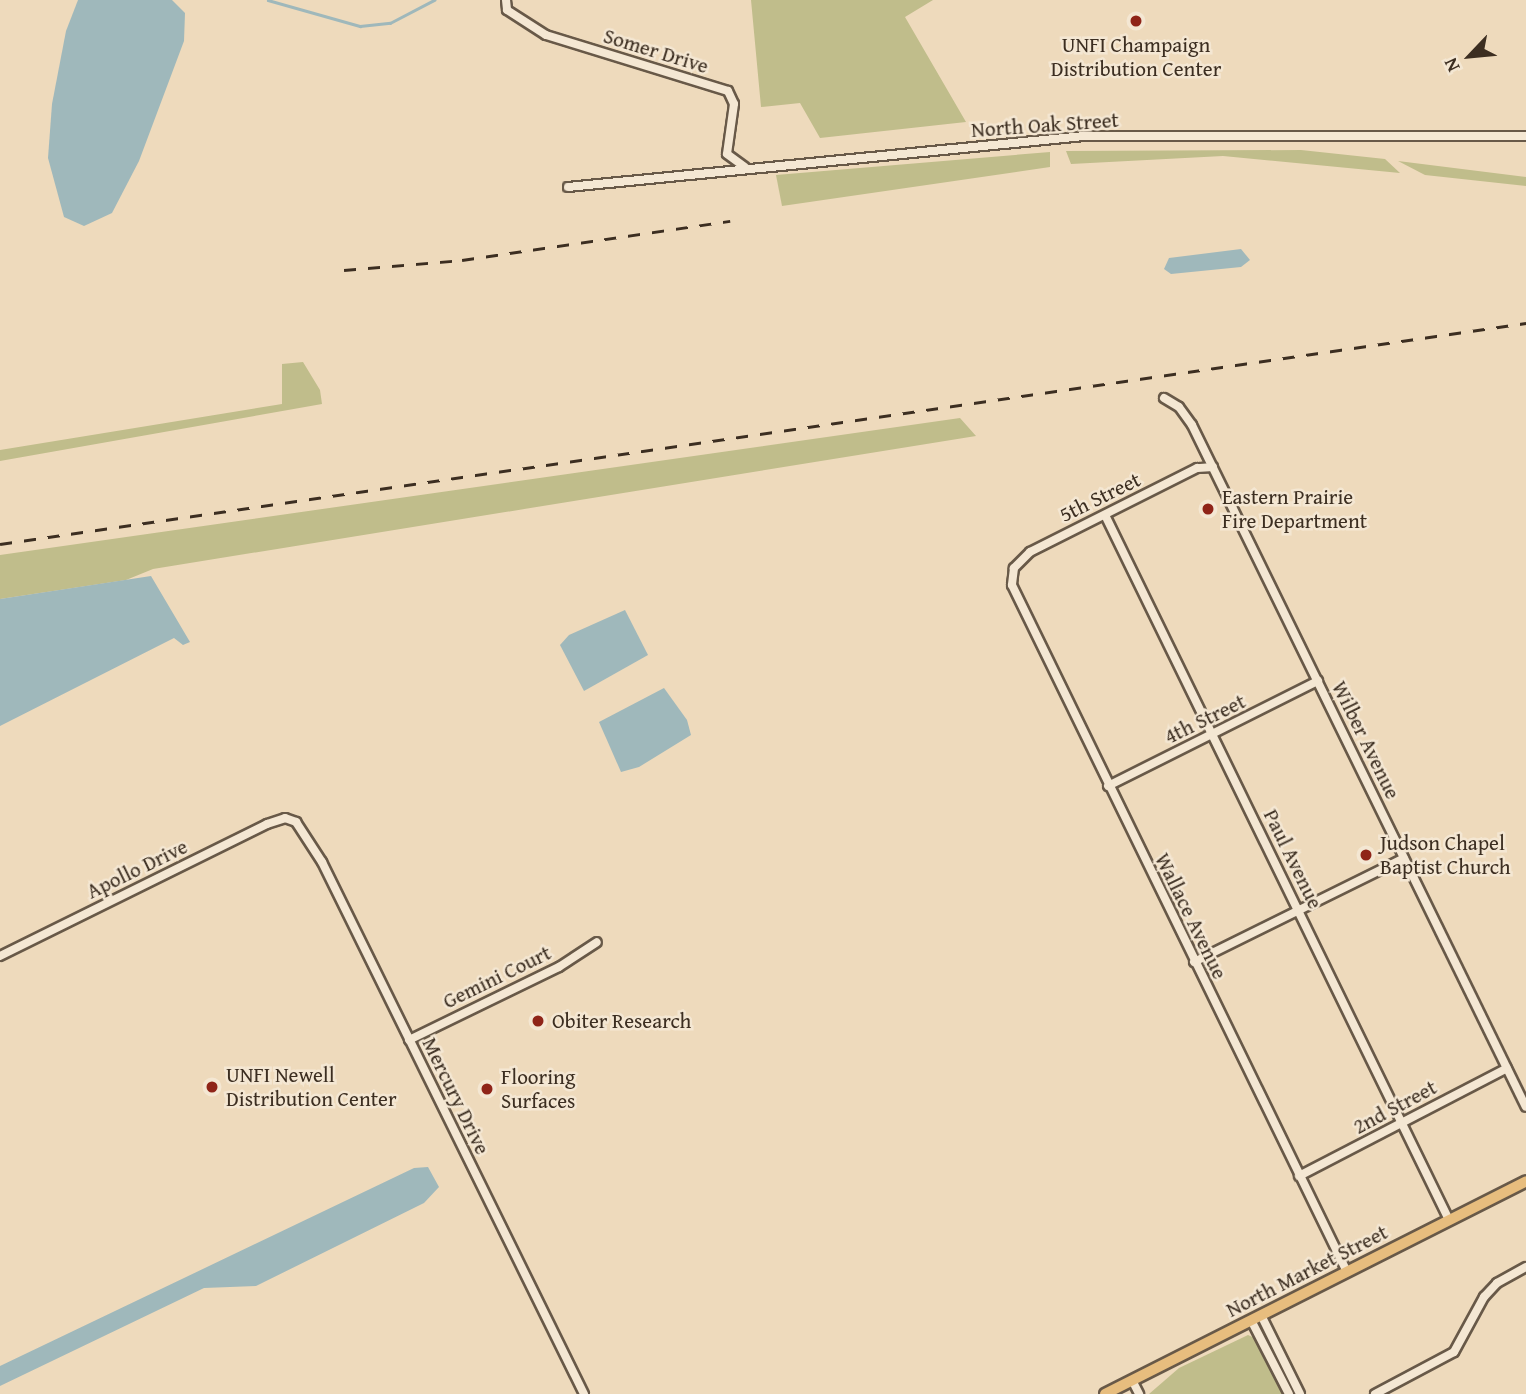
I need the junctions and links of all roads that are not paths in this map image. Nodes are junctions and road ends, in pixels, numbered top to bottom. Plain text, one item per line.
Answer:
1 (506, 0) edge
2 (1526, 136) edge
3 (745, 167) junction
4 (568, 187) dead end
5 (1164, 398) dead end
6 (1213, 467) junction
7 (1105, 515) junction
8 (1012, 574) joint
9 (1318, 681) junction
10 (1213, 734) junction
11 (1108, 786) junction
12 (290, 819) joint
13 (1404, 858) junction
14 (1299, 911) junction
15 (597, 942) dead end
16 (0, 956) edge
17 (1194, 962) junction
18 (409, 1040) junction
19 (1507, 1068) junction
20 (1526, 1107) edge
21 (1401, 1124) junction
22 (1298, 1176) junction
23 (1526, 1181) edge
24 (1450, 1220) junction
25 (1526, 1267) edge
26 (1347, 1272) junction
27 (1256, 1318) junction
28 (1132, 1380) junction
29 (584, 1394) edge
30 (1105, 1394) edge
31 (1139, 1394) edge
32 (1289, 1394) edge
33 (1300, 1394) edge
34 (1375, 1394) edge

1 - 3 street, Somer Drive
2 - 3 street, North Oak Street
3 - 4 street, North Oak Street
5 - 6 street, Wilber Avenue
6 - 7 street, 5th Street
6 - 9 street, Wilber Avenue
7 - 8 street, 5th Street
7 - 10 street, Paul Avenue
8 - 11 street, Wallace Avenue
9 - 10 street, 4th Street
9 - 13 street, Wilber Avenue
10 - 11 street, 4th Street
10 - 14 street, Paul Avenue
11 - 17 street, Wallace Avenue
12 - 16 street, Apollo Drive
12 - 18 street, Mercury Drive
13 - 14 street
13 - 19 street, Wilber Avenue
14 - 17 street
14 - 21 street, Paul Avenue
15 - 18 street, Gemini Court
17 - 22 street, Wallace Avenue
18 - 29 street, Mercury Drive
19 - 20 street, Wilber Avenue
19 - 21 street, 2nd Street
21 - 22 street, 2nd Street
21 - 24 street, Paul Avenue
22 - 26 street, Wallace Avenue
23 - 24 main road, North Market Street
24 - 26 main road, North Market Street
25 - 34 street
26 - 27 main road, North Market Street
27 - 28 main road, North Market Street
27 - 32 street
27 - 33 street
28 - 30 main road, North Market Street
28 - 31 street

